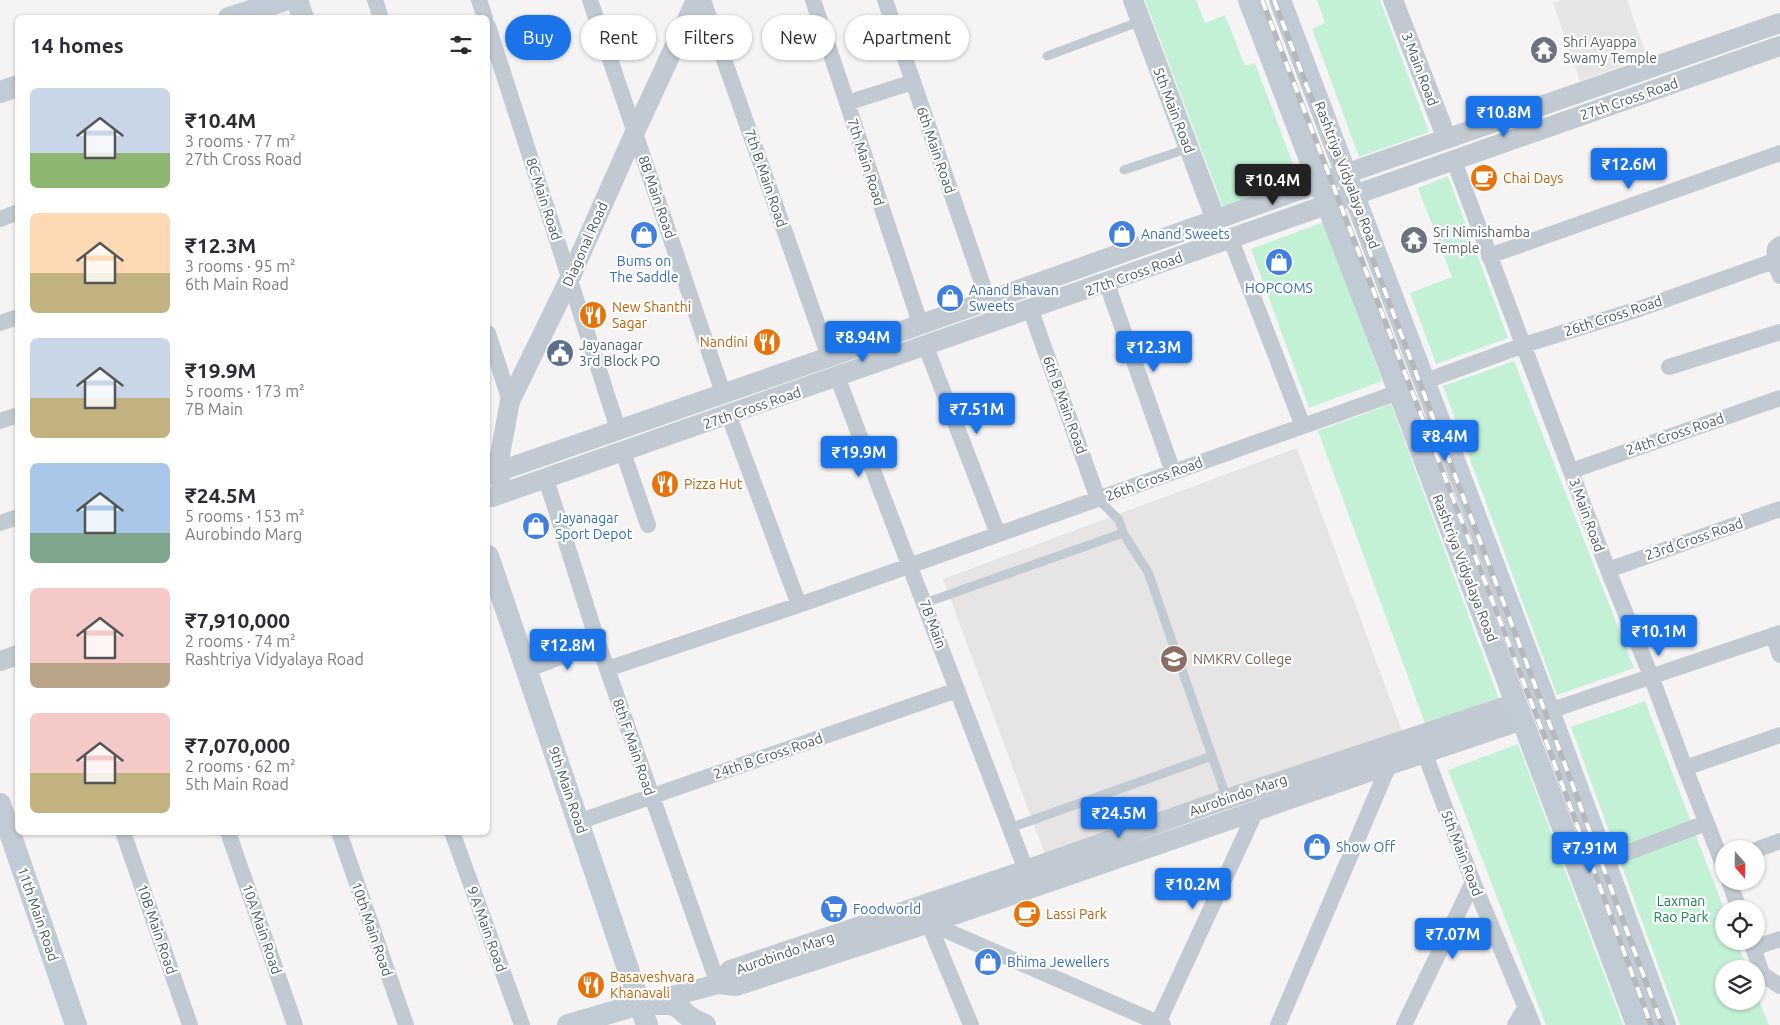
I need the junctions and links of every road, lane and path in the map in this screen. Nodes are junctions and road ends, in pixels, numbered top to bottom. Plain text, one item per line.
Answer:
1 (284, 0) edge
2 (297, 0) edge
3 (375, 0) edge
4 (479, 0) edge
5 (590, 0) edge
6 (696, 0) edge
7 (703, 0) edge
8 (813, 0) edge
9 (885, 0) edge
10 (1133, 0) edge
11 (1249, 0) edge
12 (1280, 0) edge
13 (1393, 0) edge
14 (238, 15) edge
15 (302, 15) edge
16 (380, 15) edge
17 (484, 15) edge
18 (1141, 21) junction
19 (1780, 23) edge
20 (490, 32) edge
21 (1780, 46) edge
22 (1047, 56) dead end
23 (913, 82) junction
24 (15, 87) edge
25 (0, 92) edge
26 (847, 103) junction
27 (635, 132) junction
28 (1447, 139) junction
29 (1188, 148) junction
30 (1780, 153) edge
31 (1454, 161) junction
32 (1124, 170) dead end
33 (1346, 174) junction
34 (1319, 183) junction
35 (1355, 196) junction
36 (1327, 205) junction
37 (15, 213) edge
38 (0, 218) edge
39 (1216, 220) junction
40 (1231, 240) junction
41 (1780, 244) edge
42 (1489, 256) junction
43 (1774, 261) junction
44 (1780, 276) edge
45 (570, 278) junction
46 (1107, 284) junction
47 (988, 300) junction
48 (1031, 311) junction
49 (15, 317) edge
50 (0, 323) edge
51 (920, 324) junction
52 (1780, 332) edge
53 (490, 339) edge
54 (1524, 346) junction
55 (926, 347) junction
56 (829, 357) junction
57 (1669, 367) dead end
58 (1434, 378) dead end
59 (838, 379) junction
60 (1399, 392) junction
61 (723, 393) junction
62 (1780, 398) edge
63 (510, 401) junction
64 (15, 416) edge
65 (729, 416) junction
66 (0, 421) edge
67 (1303, 426) junction
68 (618, 428) junction
69 (623, 452) junction
70 (1571, 470) junction
71 (1173, 472) junction
72 (492, 473) edge
73 (546, 480) junction
74 (496, 495) edge
75 (1098, 499) junction
76 (1780, 509) edge
77 (15, 518) edge
78 (0, 523) edge
79 (648, 525) dead end
80 (1123, 533) junction
81 (998, 534) junction
82 (490, 562) edge
83 (910, 565) junction
84 (1608, 570) junction
85 (925, 603) junction
86 (799, 605) junction
87 (1776, 634) edge
88 (598, 643) junction
89 (1780, 655) edge
90 (15, 656) edge
91 (0, 661) edge
92 (607, 669) junction
93 (526, 670) junction
94 (1651, 676) junction
95 (957, 690) junction
96 (1549, 711) junction
97 (1519, 712) junction
98 (1780, 735) edge
99 (1421, 745) junction
100 (1212, 756) junction
101 (1389, 765) junction
102 (1685, 768) junction
103 (652, 796) junction
104 (1227, 799) junction
105 (0, 804) edge
106 (1256, 811) junction
107 (578, 822) junction
108 (1706, 823) junction
109 (1010, 828) junction
110 (124, 835) edge
111 (229, 835) edge
112 (340, 835) edge
113 (453, 835) edge
114 (1780, 841) edge
115 (1715, 845) edge
116 (1765, 847) edge
117 (1605, 860) junction
118 (1026, 870) junction
119 (1473, 882) junction
120 (939, 915) junction
121 (1780, 939) edge
122 (1765, 942) edge
123 (1754, 950) edge
124 (718, 984) junction
125 (1780, 986) edge
126 (1526, 1008) junction
127 (647, 1020) edge
128 (699, 1022) edge
129 (1160, 1024) edge
130 (76, 1025) edge
131 (190, 1025) edge
132 (295, 1025) edge
133 (406, 1025) edge
134 (522, 1025) edge
135 (568, 1025) edge
136 (971, 1025) edge
137 (1278, 1025) edge
138 (1404, 1025) edge
139 (1515, 1025) edge
140 (1532, 1025) edge
141 (1637, 1025) edge
142 (1665, 1025) edge

1 - 14 main road
2 - 15 main road
3 - 16 street
4 - 17 street
5 - 27 street, 8B Main Road
6 - 27 street, Diagonal Road
7 - 56 street, 7th B Main Road
8 - 26 street, 7th Main Road
9 - 23 street, 6th Main Road
10 - 18 street, 5th Main Road
11 - 34 main road, Rashtriya Vidyalaya Road
12 - 33 main road, Rashtriya Vidyalaya Road
13 - 28 street, 3 Main Road
18 - 22 lane
18 - 29 street, 5th Main Road
19 - 28 street, 27th Cross Road
20 - 45 street, 8C Main Road
21 - 31 street, 27th Cross Road
23 - 26 street
23 - 47 street, 6th Main Road
24 - 25 main road
26 - 51 street, 7th Main Road
27 - 45 street, Diagonal Road
27 - 61 street, 8B Main Road
28 - 33 street, 27th Cross Road
29 - 32 lane
29 - 39 street, 5th Main Road
30 - 42 street
31 - 35 street, 27th Cross Road
31 - 42 street, 3 Main Road
33 - 34 street, 27th Cross Road
33 - 35 main road, Rashtriya Vidyalaya Road
34 - 36 main road, Rashtriya Vidyalaya Road
34 - 39 street, 27th Cross Road
35 - 36 street, 27th Cross Road
35 - 96 main road, Rashtriya Vidyalaya Road
36 - 40 street, 27th Cross Road
36 - 60 main road, Rashtriya Vidyalaya Road
37 - 38 street
39 - 47 street, 27th Cross Road
40 - 46 street, 27th Cross Road
40 - 67 street
41 - 43 street
42 - 54 street, 3 Main Road
43 - 44 street
43 - 54 street, 26th Cross Road
45 - 63 street, Diagonal Road
45 - 68 street, 8C Main Road
46 - 48 street, 27th Cross Road
46 - 71 street
47 - 51 street, 27th Cross Road
48 - 55 street, 27th Cross Road
48 - 75 street, 6th B Main Road
49 - 50 street
51 - 56 street, 27th Cross Road
52 - 57 street
53 - 63 street
54 - 58 street, 26th Cross Road
54 - 70 street, 3 Main Road
55 - 59 street, 27th Cross Road
55 - 81 street
56 - 61 street, 27th Cross Road
59 - 65 street, 27th Cross Road
59 - 83 street, 7B Main
60 - 67 street, 26th Cross Road
60 - 97 main road, Rashtriya Vidyalaya Road
61 - 68 street, 27th Cross Road
62 - 70 street, 24th Cross Road
63 - 72 street, Diagonal Road
64 - 66 street
65 - 69 street, 27th Cross Road
65 - 86 street
67 - 71 street, 26th Cross Road
68 - 72 street, 27th Cross Road
69 - 73 street, 27th Cross Road
69 - 79 street
70 - 84 street, 3 Main Road
71 - 75 street, 26th Cross Road
72 - 74 street, Diagonal Road
73 - 74 street, 27th Cross Road
73 - 88 street, 8th F Main Road
75 - 80 lane
75 - 81 street, 26th Cross Road
76 - 84 street, 23rd Cross Road
77 - 78 street
80 - 85 lane
80 - 100 lane
81 - 83 street, 26th Cross Road
82 - 93 main road, 9th Main Road
83 - 85 street, 7B Main
83 - 86 street, 26th Cross Road
84 - 94 street, 3 Main Road
85 - 95 street, 7B Main
86 - 92 street, 26th Cross Road
87 - 89 street
87 - 94 street
88 - 92 street, 8th F Main Road
88 - 93 street
90 - 91 street
92 - 103 street, 8th F Main Road
93 - 107 main road, 9th Main Road
94 - 96 street
94 - 102 street, 3 Main Road
95 - 103 street, 24th B Cross Road
95 - 109 street, 7B Main
96 - 117 main road, Rashtriya Vidyalaya Road
97 - 99 street, Aurobindo Marg
97 - 141 main road, Rashtriya Vidyalaya Road
98 - 102 street
99 - 101 street, Aurobindo Marg
99 - 104 street, Aurobindo Marg
99 - 119 street, 5th Main Road
100 - 104 lane
100 - 109 lane
101 - 106 street, Aurobindo Marg
101 - 137 street
102 - 108 street, 3 Main Road
103 - 107 street, 24th B Cross Road
103 - 124 street, 8th F Main Road
104 - 118 street, Aurobindo Marg
105 - 130 main road, 11th Main Road
106 - 120 street, Aurobindo Marg
106 - 129 street
107 - 127 main road, 9th Main Road
108 - 115 street, 3 Main Road
108 - 117 street
109 - 118 street, 7B Main
110 - 131 street, 10B Main Road
111 - 132 street, 10A Main Road
112 - 133 street, 10th Main Road
113 - 134 street, 9 A Main Road
114 - 116 street
117 - 142 main road, Rashtriya Vidyalaya Road
118 - 120 street, Aurobindo Marg
119 - 126 street, 5th Main Road
119 - 138 street
120 - 124 street, Aurobindo Marg
120 - 129 street
120 - 136 street
121 - 122 street
123 - 125 street
124 - 127 street, Aurobindo Marg
126 - 139 street
126 - 140 street, 5th Main Road
127 - 128 main road
127 - 135 main road

